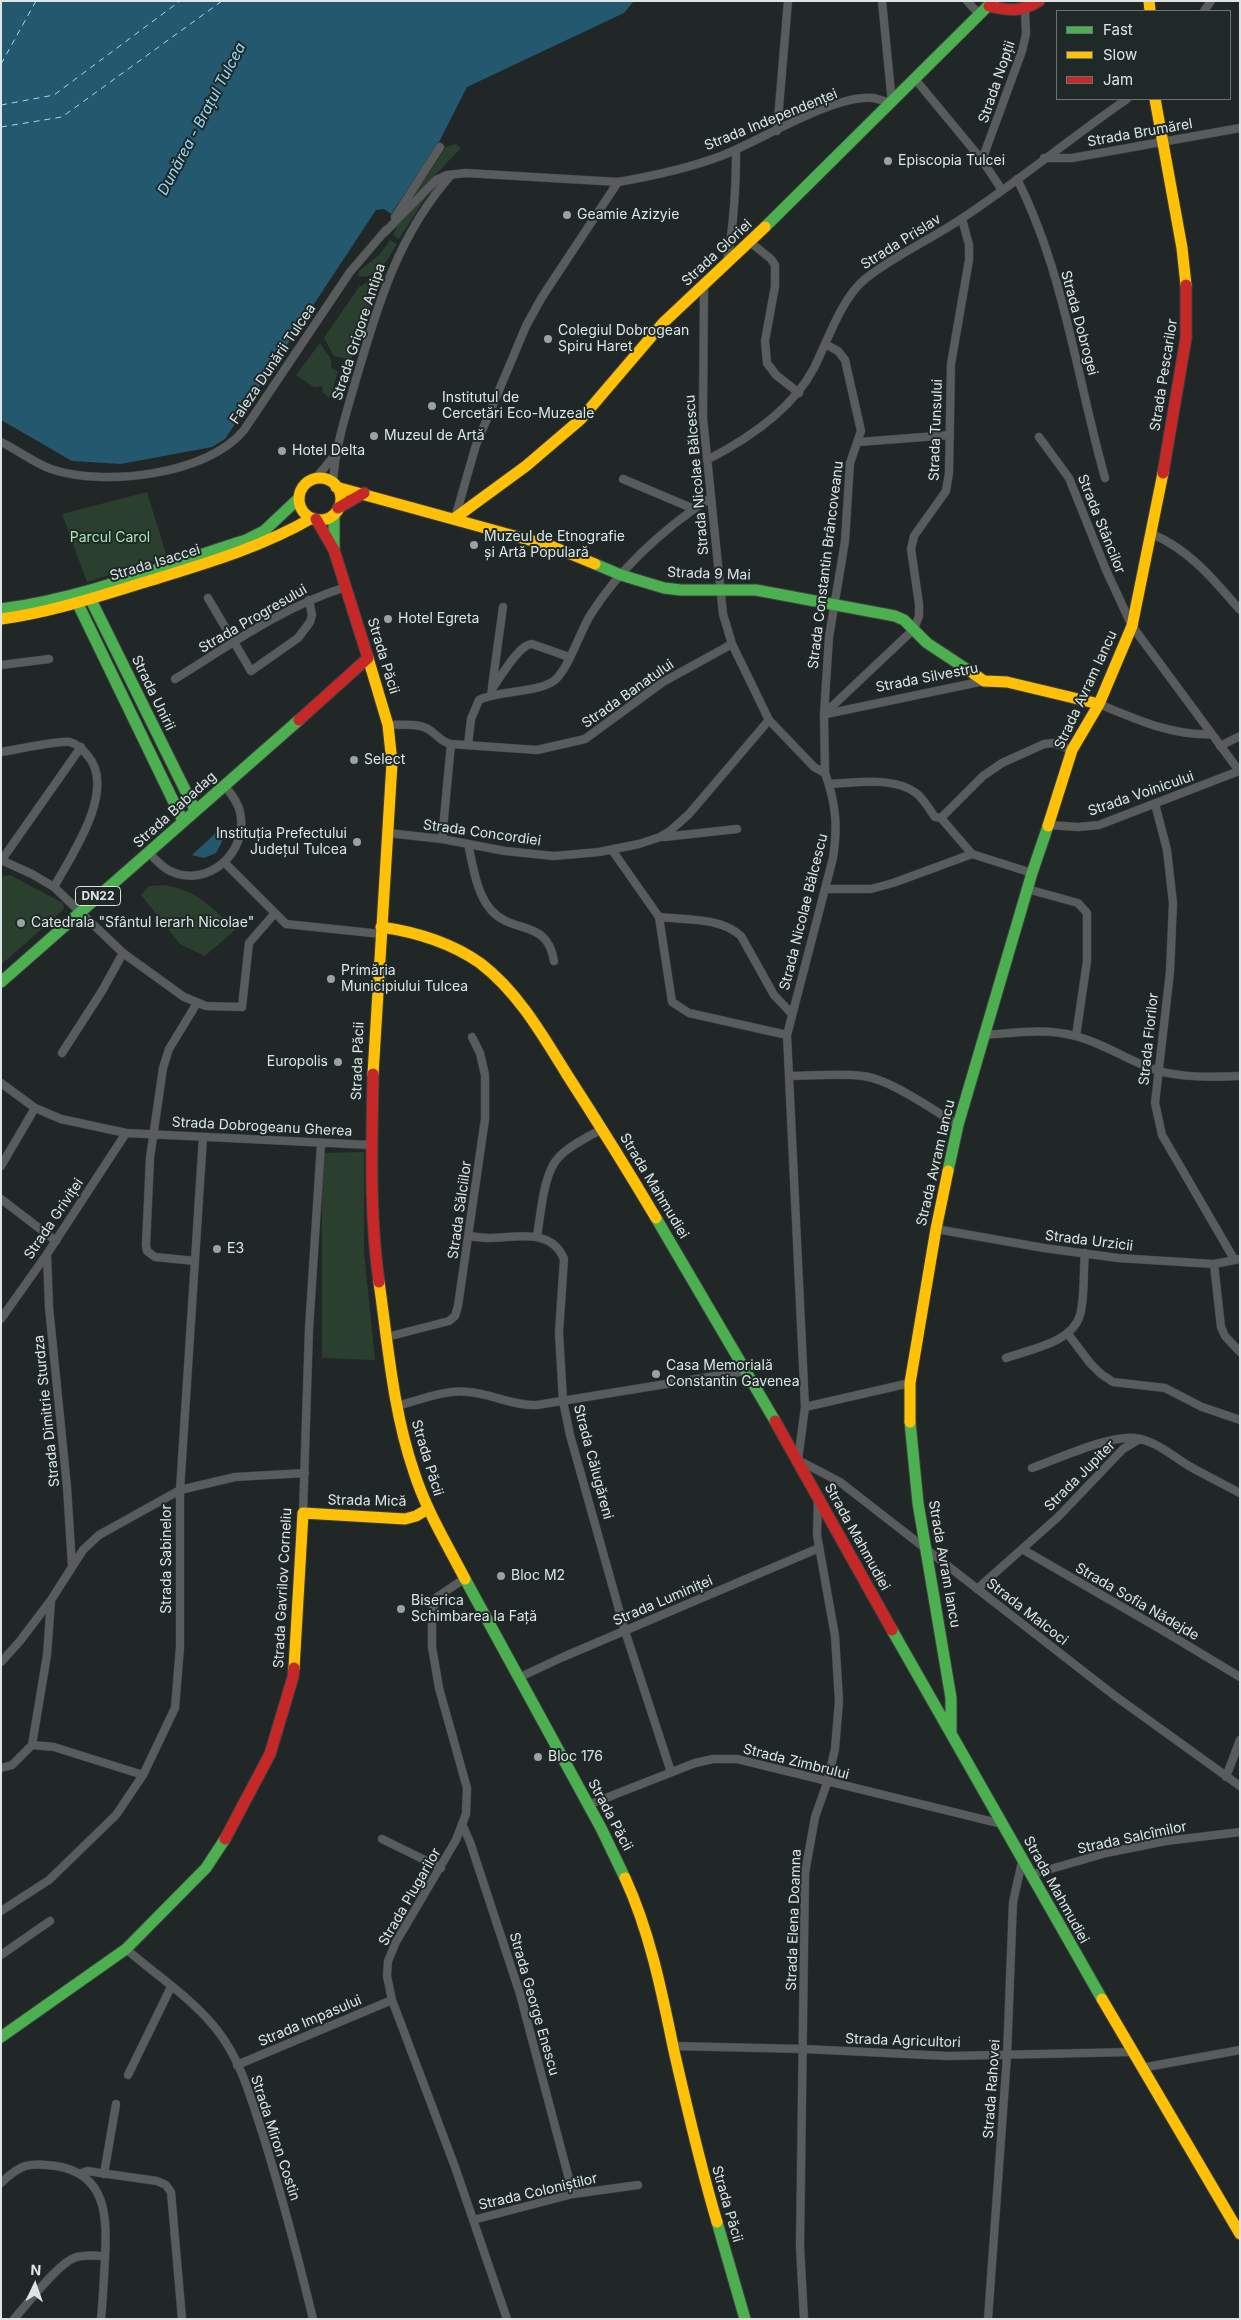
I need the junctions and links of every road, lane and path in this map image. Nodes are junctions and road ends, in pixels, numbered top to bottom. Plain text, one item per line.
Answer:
1 (788, 1) edge
2 (882, 1) edge
3 (967, 1) edge
4 (1039, 1) edge
5 (991, 4) edge
6 (1025, 11) junction
7 (980, 15) junction
8 (915, 79) junction
9 (1126, 100) edge
10 (1155, 100) edge
11 (892, 103) junction
12 (1240, 128) edge
13 (777, 130) junction
14 (1162, 142) junction
15 (440, 147) dead end
16 (736, 150) junction
17 (1044, 158) junction
18 (982, 160) junction
19 (451, 174) junction
20 (1016, 179) junction
21 (618, 182) junction
22 (1002, 190) junction
23 (962, 219) junction
24 (384, 233) junction
25 (750, 242) junction
26 (727, 264) junction
27 (704, 285) junction
28 (825, 344) junction
29 (799, 393) junction
30 (950, 435) junction
31 (1039, 437) dead end
32 (1, 442) edge
33 (859, 442) junction
34 (336, 453) junction
35 (706, 460) junction
36 (1106, 478) dead end
37 (315, 479) junction
38 (623, 479) dead end
39 (335, 485) junction
40 (364, 493) junction
41 (299, 498) junction
42 (710, 498) junction
43 (694, 509) junction
44 (336, 511) junction
45 (455, 518) junction
46 (314, 519) junction
47 (1152, 534) junction
48 (334, 550) junction
49 (621, 575) junction
50 (346, 587) junction
51 (720, 588) junction
52 (80, 597) junction
53 (208, 598) dead end
54 (309, 600) junction
55 (834, 604) junction
56 (503, 607) dead end
57 (1, 610) edge
58 (1240, 610) edge
59 (1, 619) edge
60 (1132, 626) junction
61 (914, 629) junction
62 (234, 642) junction
63 (732, 644) junction
64 (368, 658) junction
65 (569, 658) junction
66 (49, 659) dead end
67 (1, 665) edge
68 (175, 679) dead end
69 (984, 681) junction
70 (491, 692) junction
71 (1099, 704) junction
72 (824, 714) junction
73 (769, 720) junction
74 (388, 725) junction
75 (1210, 734) junction
76 (1240, 736) edge
77 (451, 744) junction
78 (468, 745) junction
79 (1220, 746) junction
80 (81, 747) junction
81 (1072, 750) junction
82 (1, 752) edge
83 (1239, 771) edge
84 (825, 773) junction
85 (829, 784) junction
86 (225, 786) junction
87 (1155, 804) junction
88 (195, 810) junction
89 (941, 818) junction
90 (183, 822) junction
91 (1050, 825) junction
92 (738, 829) dead end
93 (388, 832) junction
94 (660, 837) junction
95 (442, 839) junction
96 (468, 844) junction
97 (612, 850) junction
98 (149, 853) junction
99 (972, 854) junction
100 (1, 861) edge
101 (225, 863) junction
102 (1032, 873) junction
103 (54, 887) junction
104 (825, 889) junction
105 (1027, 889) junction
106 (80, 911) junction
107 (275, 913) junction
108 (659, 917) junction
109 (381, 930) junction
110 (123, 953) junction
111 (554, 961) dead end
112 (1, 982) edge
113 (197, 1003) junction
114 (792, 1014) junction
115 (787, 1035) junction
116 (984, 1035) junction
117 (1076, 1036) junction
118 (472, 1037) dead end
119 (62, 1053) dead end
120 (1157, 1070) junction
121 (789, 1076) junction
122 (1240, 1076) edge
123 (1, 1083) edge
124 (35, 1108) junction
125 (958, 1125) junction
126 (602, 1129) junction
127 (126, 1133) junction
128 (153, 1134) junction
129 (203, 1137) junction
130 (320, 1144) junction
131 (370, 1145) junction
132 (1, 1166) edge
133 (1, 1199) edge
134 (936, 1228) junction
135 (469, 1236) junction
136 (538, 1236) junction
137 (56, 1241) junction
138 (1084, 1253) junction
139 (47, 1254) junction
140 (1237, 1259) edge
141 (195, 1261) junction
142 (1214, 1264) junction
143 (1, 1319) edge
144 (1068, 1334) junction
145 (387, 1337) junction
146 (1240, 1352) edge
147 (1006, 1358) dead end
148 (746, 1370) junction
149 (910, 1383) junction
150 (563, 1401) junction
151 (397, 1406) junction
152 (804, 1407) junction
153 (1240, 1420) edge
154 (1140, 1439) junction
155 (798, 1460) junction
156 (1032, 1468) dead end
157 (305, 1473) junction
158 (180, 1490) junction
159 (1240, 1493) edge
160 (818, 1497) junction
161 (428, 1509) junction
162 (303, 1513) junction
163 (819, 1548) junction
164 (927, 1548) junction
165 (1022, 1549) junction
166 (72, 1566) junction
167 (464, 1579) junction
168 (977, 1589) junction
169 (51, 1600) junction
170 (625, 1631) junction
171 (1, 1662) edge
172 (1240, 1677) edge
173 (518, 1678) junction
174 (951, 1732) junction
175 (1240, 1740) edge
176 (32, 1745) junction
177 (1, 1768) edge
178 (671, 1772) junction
179 (143, 1775) junction
180 (1226, 1777) junction
181 (827, 1783) junction
182 (1240, 1786) edge
183 (588, 1805) junction
184 (462, 1824) junction
185 (1002, 1824) junction
186 (1240, 1832) edge
187 (382, 1839) dead end
188 (1022, 1862) junction
189 (441, 1868) junction
190 (1030, 1875) junction
191 (1, 1911) edge
192 (50, 1921) dead end
193 (126, 1949) junction
194 (1, 1955) edge
195 (171, 1987) junction
196 (392, 2000) junction
197 (1, 2037) edge
198 (674, 2046) junction
199 (804, 2049) junction
200 (1240, 2050) edge
201 (1131, 2052) junction
202 (1008, 2056) junction
203 (237, 2064) junction
204 (1141, 2068) junction
205 (128, 2075) dead end
206 (116, 2104) dead end
207 (80, 2174) junction
208 (104, 2174) junction
209 (1, 2183) edge
210 (638, 2185) dead end
211 (573, 2194) junction
212 (473, 2220) junction
213 (1240, 2234) edge
214 (105, 2256) junction
215 (14, 2319) edge
216 (101, 2319) edge
217 (182, 2319) edge
218 (313, 2319) edge
219 (507, 2319) edge
220 (745, 2319) edge
221 (804, 2319) edge
222 (988, 2319) edge

1 - 13 street
2 - 11 street
3 - 7 street
4 - 6 street
5 - 6 street
5 - 7 street, Strada Gloriei
6 - 18 street, Strada Nopții
7 - 8 street, Strada Gloriei
8 - 11 street, Strada Gloriei
8 - 18 street
9 - 17 street, Strada Prislav
10 - 14 street, Strada Pescarilor
11 - 13 street, Strada Independenței
11 - 25 street, Strada Gloriei
12 - 14 street, Strada Brumărel
13 - 16 street, Strada Independenței
14 - 17 street, Strada Brumărel
14 - 47 street, Strada Pescarilor
15 - 24 street, Faleza Dunării Tulcea
16 - 21 street, Strada Independenței
16 - 26 street
17 - 20 street, Strada Prislav
18 - 22 street
19 - 21 street, Strada Independenței
19 - 24 street
19 - 34 street, Strada Grigore Antipa
20 - 22 street, Strada Prislav
20 - 36 street, Strada Dobrogei
21 - 45 street
22 - 23 street, Strada Prislav
23 - 28 street, Strada Prislav
23 - 30 street, Strada Tunsului
24 - 32 street, Faleza Dunării Tulcea
25 - 26 street, Strada Gloriei
25 - 29 street
26 - 27 street, Strada Gloriei
27 - 35 street, Strada Nicolae Bălcescu
27 - 45 street, Strada Gloriei
28 - 29 street, Strada Prislav
28 - 33 street, Strada Constantin Brâncoveanu
29 - 35 street, Strada Prislav
30 - 33 street
30 - 61 street, Strada Tunsului
31 - 60 street, Strada Stâncilor
33 - 55 street, Strada Constantin Brâncoveanu
34 - 37 street, Strada Grigore Antipa
34 - 39 street, Strada Grigore Antipa
35 - 42 street, Strada Nicolae Bălcescu
37 - 39 street
37 - 41 street
38 - 43 street
39 - 40 street, Strada 9 Mai
39 - 44 street
40 - 44 street
40 - 45 street, Strada 9 Mai
41 - 46 street
41 - 52 street, Strada Isaccei
42 - 43 street
42 - 51 street, Strada Nicolae Bălcescu
43 - 49 street
44 - 46 street
44 - 48 street, Strada Păcii
45 - 49 street, Strada 9 Mai
46 - 48 street, Strada Păcii
46 - 52 street, Strada Isaccei
47 - 58 street
47 - 60 street, Strada Pescarilor
48 - 50 street, Strada Păcii
49 - 51 street, Strada 9 Mai
49 - 65 street
50 - 54 street, Strada Progresului
50 - 64 street, Strada Păcii
51 - 55 street, Strada 9 Mai
51 - 63 street, Strada Nicolae Bălcescu
52 - 57 street, Strada Isaccei
52 - 59 street, Strada Isaccei
52 - 88 street, Strada Unirii
52 - 90 street, Strada Unirii
53 - 62 street
54 - 62 street, Strada Progresului
54 - 62 street
55 - 61 street, Strada 9 Mai
55 - 72 street, Strada Constantin Brâncoveanu
56 - 70 street
60 - 71 street, Strada Avram Iancu
60 - 75 street, Strada Stâncilor
61 - 69 street, Strada 9 Mai
61 - 72 street
62 - 68 street, Strada Progresului
63 - 73 street, Strada Nicolae Bălcescu
63 - 78 street, Strada Banatului
64 - 74 street, Strada Păcii
64 - 86 street, Strada Babadag / DN22
65 - 70 street
65 - 70 street
66 - 67 street
69 - 71 street, Strada Silvestru
69 - 72 street, Strada Silvestru
70 - 78 street
71 - 75 street, Strada Silvestru
71 - 81 street, Strada Avram Iancu
72 - 84 street, Strada Constantin Brâncoveanu
73 - 84 street, Strada Nicolae Bălcescu
73 - 94 street, Strada Concordiei
74 - 77 street, Strada Banatului
74 - 93 street, Strada Păcii
75 - 79 street, Strada Stâncilor
76 - 79 street
77 - 78 street, Strada Banatului
77 - 95 street
79 - 83 street, Strada Stâncilor
80 - 82 street
80 - 100 street
80 - 103 street
81 - 89 street
81 - 91 street, Strada Avram Iancu
83 - 87 street, Strada Voinicului
84 - 85 street, Strada Nicolae Bălcescu
85 - 89 street
85 - 104 street, Strada Nicolae Bălcescu
86 - 88 street, Strada Babadag / DN22
86 - 101 street
87 - 91 street, Strada Voinicului
87 - 120 street, Strada Florilor
88 - 90 street, Strada Babadag / DN22
89 - 99 street
90 - 98 street, Strada Babadag / DN22
91 - 102 street, Strada Avram Iancu
92 - 94 street, Strada Concordiei
93 - 95 street, Strada Concordiei
93 - 109 street, Strada Păcii
94 - 97 street, Strada Concordiei
95 - 96 street, Strada Concordiei
96 - 97 street, Strada Concordiei
96 - 111 street
97 - 108 street
98 - 101 street
98 - 106 street, Strada Babadag / DN22
99 - 102 street
99 - 104 street
100 - 103 street
101 - 107 street
102 - 105 street, Strada Avram Iancu
103 - 106 street
104 - 114 street, Strada Nicolae Bălcescu
105 - 116 street, Strada Avram Iancu
105 - 117 street
106 - 110 street
106 - 112 street, Strada Babadag / DN22
107 - 109 street
107 - 113 street
108 - 114 street
108 - 115 street
109 - 126 street, Strada Mahmudiei
109 - 131 street, Strada Păcii
110 - 113 street
110 - 119 street
113 - 128 street
114 - 115 street, Strada Nicolae Bălcescu
115 - 121 street, Strada Nicolae Bălcescu
116 - 117 street
116 - 125 street, Strada Avram Iancu
117 - 120 street
118 - 135 street, Strada Sălciilor
120 - 122 street
120 - 140 street, Strada Florilor
121 - 125 street
121 - 152 street, Strada Nicolae Bălcescu
123 - 124 street, Strada Dobrogeanu Gherea
124 - 127 street, Strada Dobrogeanu Gherea
124 - 132 street
125 - 134 street, Strada Avram Iancu
126 - 136 street
126 - 148 street, Strada Mahmudiei
127 - 128 street, Strada Dobrogeanu Gherea
127 - 137 street, Strada Griviței
128 - 129 street, Strada Dobrogeanu Gherea
128 - 141 street
129 - 130 street, Strada Dobrogeanu Gherea
129 - 141 street, Strada Sabinelor
130 - 131 street, Strada Dobrogeanu Gherea
130 - 157 street, Strada Gavrilov Corneliu
131 - 145 street, Strada Păcii
133 - 137 street
134 - 138 street, Strada Urzicii
134 - 149 street, Strada Avram Iancu
135 - 136 street
135 - 145 street, Strada Sălciilor
136 - 150 street, Strada Călugăreni
137 - 139 street, Strada Griviței
138 - 142 street, Strada Urzicii
138 - 144 street
139 - 143 street, Strada Griviței
139 - 166 street, Strada Dimitrie Sturdza
140 - 142 street, Strada Urzicii
141 - 158 street, Strada Sabinelor
142 - 146 street
144 - 147 street
144 - 153 street
145 - 151 street, Strada Păcii
148 - 150 street
148 - 155 street, Strada Mahmudiei
149 - 152 street
149 - 164 street, Strada Avram Iancu
150 - 151 street
150 - 170 street, Strada Călugăreni
151 - 161 street, Strada Păcii
152 - 155 street, Strada Nicolae Bălcescu
154 - 156 street
154 - 159 street
154 - 165 street, Strada Jupiter
155 - 160 street, Strada Mahmudiei
155 - 164 street, Strada Malcoci
157 - 158 street
157 - 162 street, Strada Gavrilov Corneliu
158 - 166 street
158 - 179 street, Strada Sabinelor
160 - 163 street, Strada Elena Doamna
160 - 174 street, Strada Mahmudiei
161 - 162 street, Strada Mică
161 - 167 street, Strada Păcii
162 - 193 street, Strada Gavrilov Corneliu
163 - 170 street, Strada Luminiței
163 - 181 street, Strada Elena Doamna
164 - 168 street, Strada Malcoci
164 - 174 street, Strada Avram Iancu
165 - 168 street, Strada Jupiter
165 - 172 street, Strada Sofia Nădejde
166 - 169 street
167 - 173 street, Strada Păcii
167 - 184 street, Strada Plugarilor
168 - 180 street, Strada Malcoci
169 - 171 street
169 - 176 street
170 - 173 street, Strada Luminiței
170 - 178 street, Strada Călugăreni
173 - 183 street, Strada Păcii
174 - 185 street, Strada Mahmudiei
175 - 180 street
176 - 177 street
176 - 179 street
178 - 181 street, Strada Zimbrului
178 - 183 street, Strada Zimbrului
179 - 191 street, Strada Sabinelor
180 - 182 street, Strada Malcoci
181 - 185 street, Strada Zimbrului
181 - 199 street, Strada Elena Doamna
183 - 198 street, Strada Păcii
184 - 189 street, Strada Plugarilor
184 - 211 street, Strada George Enescu
185 - 188 street, Strada Mahmudiei
186 - 190 street, Strada Salcîmilor
187 - 189 street
188 - 190 street, Strada Mahmudiei
188 - 202 street, Strada Rahovei
189 - 196 street, Strada Plugarilor
190 - 201 street, Strada Mahmudiei
192 - 194 street
193 - 195 street, Strada Miron Costin
193 - 197 street, Strada Gavrilov Corneliu
195 - 203 street, Strada Miron Costin
195 - 205 street
196 - 203 street, Strada Impasului
196 - 212 street, Strada Plugarilor
198 - 199 street, Strada Agricultori
198 - 220 street, Strada Păcii
199 - 202 street, Strada Agricultori
199 - 221 street, Strada Elena Doamna
200 - 204 street
201 - 202 street, Strada Agricultori
201 - 204 street, Strada Mahmudiei
202 - 222 street, Strada Rahovei
203 - 218 street, Strada Miron Costin
204 - 213 street, Strada Mahmudiei
206 - 208 street
207 - 208 street
207 - 209 street
207 - 214 street
208 - 217 street
210 - 211 street, Strada Coloniștilor
211 - 212 street, Strada Coloniștilor
212 - 219 street, Strada Plugarilor
214 - 215 street
214 - 216 street

